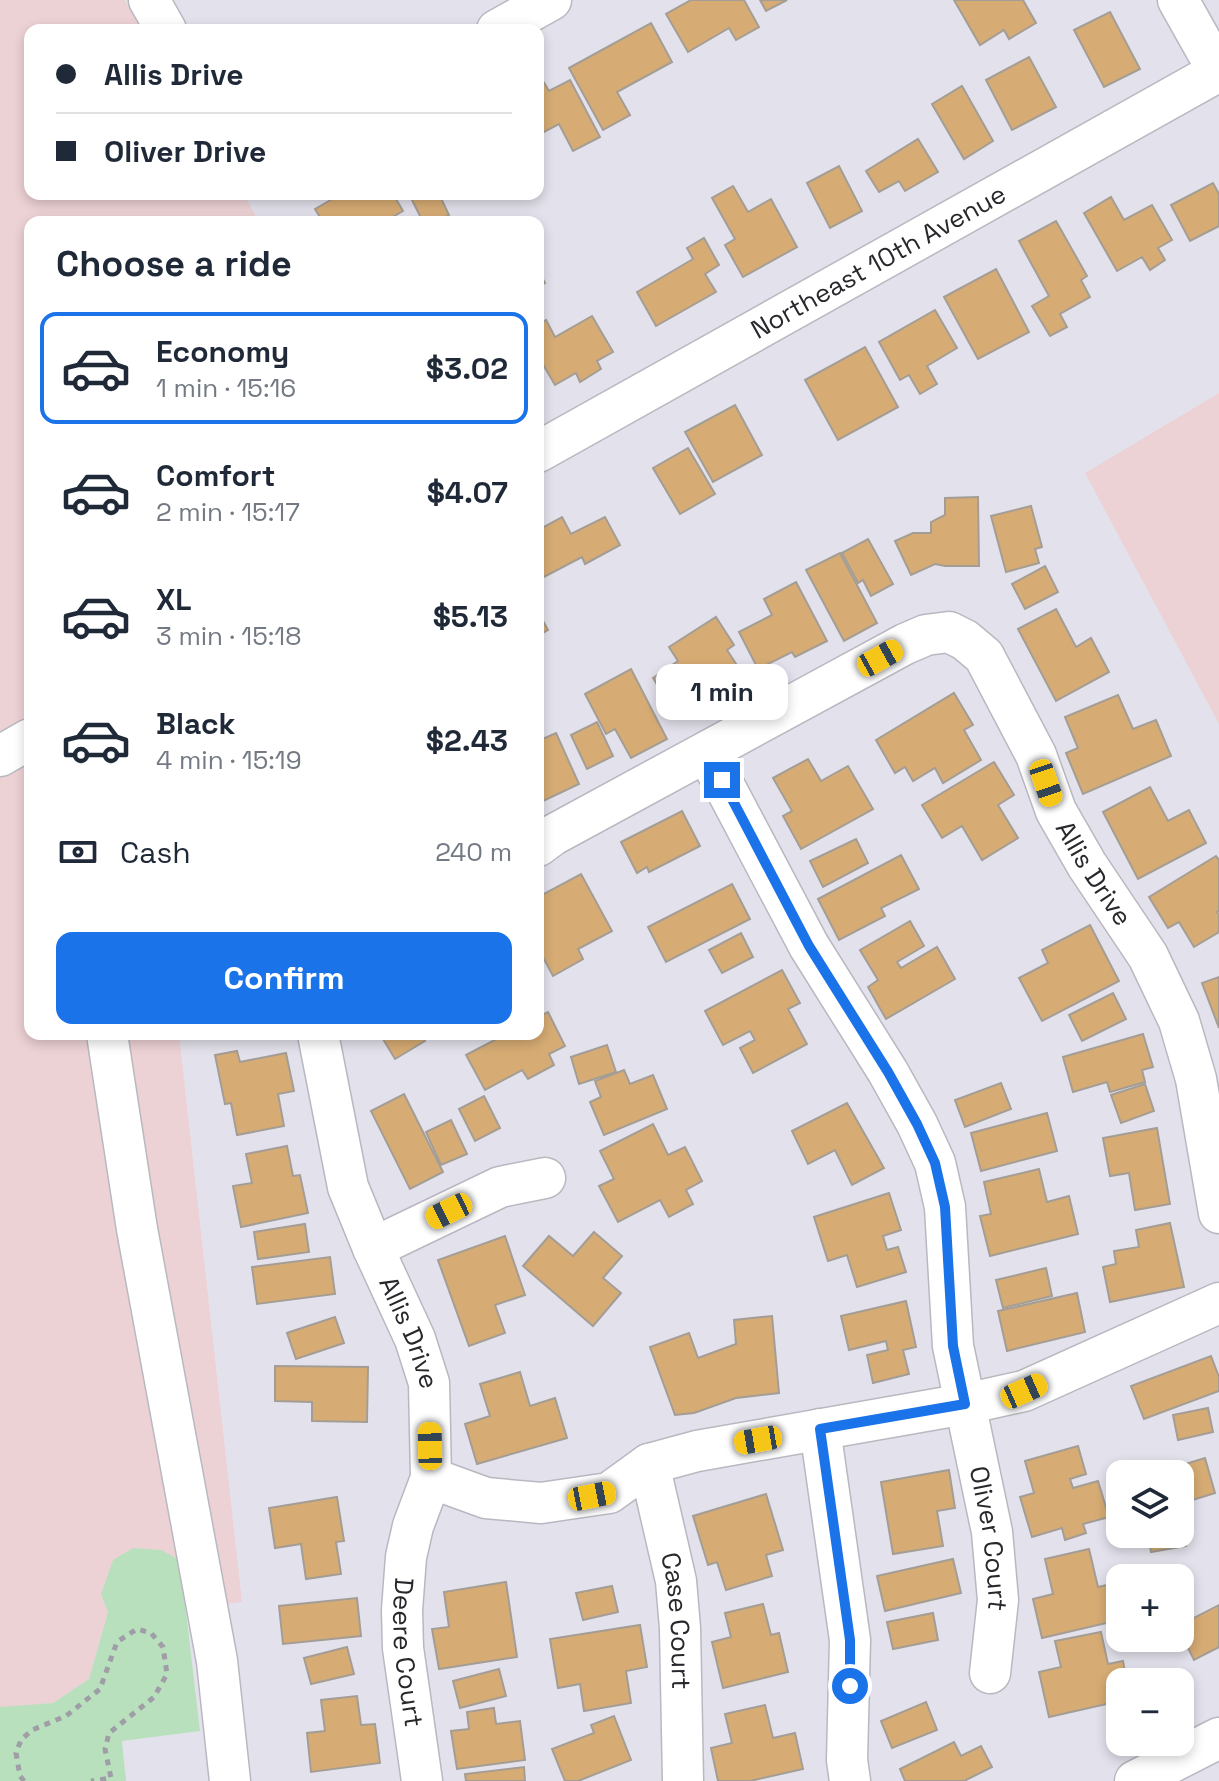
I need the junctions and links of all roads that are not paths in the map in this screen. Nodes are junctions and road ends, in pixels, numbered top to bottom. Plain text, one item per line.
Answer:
1 (149, 0) edge
2 (551, 0) edge
3 (1178, 0) edge
4 (163, 24) edge
5 (508, 24) edge
6 (1219, 72) edge
7 (544, 449) edge
8 (24, 742) edge
9 (707, 753) junction
10 (0, 756) edge
11 (544, 842) edge
12 (108, 1040) edge
13 (319, 1040) edge
14 (545, 1178) dead end
15 (1219, 1213) edge
16 (373, 1248) junction
17 (1219, 1303) edge
18 (965, 1404) junction
19 (820, 1429) junction
20 (649, 1464) junction
21 (431, 1478) junction
22 (990, 1673) dead end
23 (1219, 1738) edge
24 (230, 1781) edge
25 (422, 1781) edge
26 (683, 1781) edge
27 (850, 1781) edge
28 (1135, 1781) edge

1 - 4 street
2 - 5 street
3 - 6 street
6 - 7 street, Northeast 10th Avenue
8 - 10 street
9 - 11 street, Allis Drive
9 - 15 street, Allis Drive
9 - 18 street, Oliver Court
12 - 24 street
13 - 16 street, Allis Drive
14 - 16 street
16 - 21 street, Allis Drive
17 - 18 street
18 - 19 street
18 - 22 street, Oliver Court
19 - 20 street
19 - 27 street
20 - 21 street
20 - 26 street, Case Court
21 - 25 street, Deere Court
23 - 28 street

